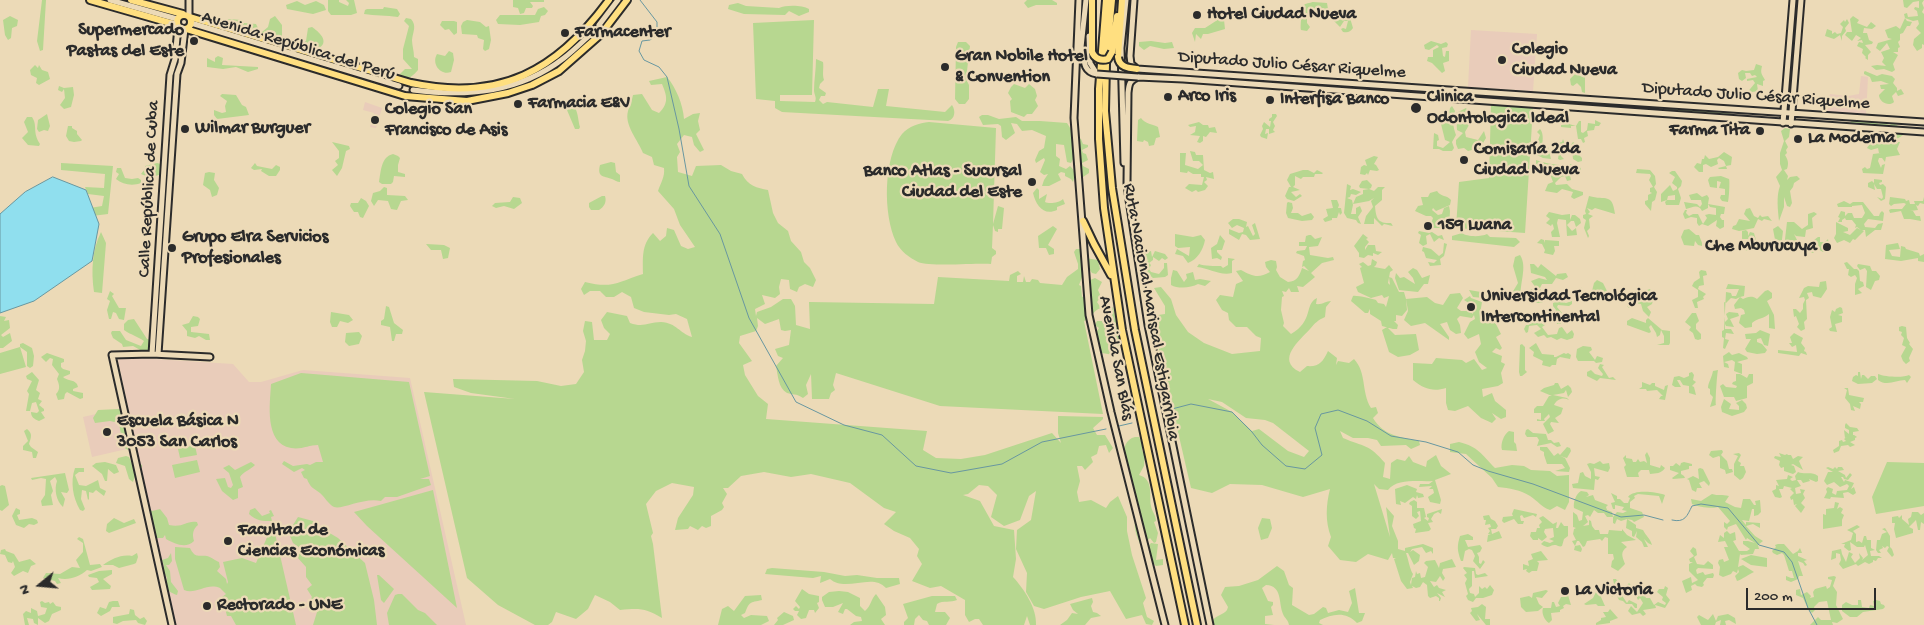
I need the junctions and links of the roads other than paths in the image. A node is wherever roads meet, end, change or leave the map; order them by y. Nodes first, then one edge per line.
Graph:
1 (90, 0) edge
2 (110, 0) edge
3 (132, 0) edge
4 (189, 0) edge
5 (609, 0) edge
6 (617, 0) edge
7 (1079, 0) edge
8 (1086, 0) edge
9 (1092, 0) edge
10 (1104, 0) edge
11 (1112, 0) edge
12 (1118, 0) edge
13 (1122, 0) edge
14 (1126, 0) edge
15 (1134, 0) edge
16 (1793, 0) edge
17 (1801, 0) edge
18 (625, 3) edge
19 (1090, 14) junction
20 (187, 17) junction
21 (181, 26) junction
22 (592, 28) junction
23 (600, 35) junction
24 (1082, 43) junction
25 (1115, 54) junction
26 (1076, 73) junction
27 (1137, 73) junction
28 (1097, 74) junction
29 (408, 82) junction
30 (399, 86) junction
31 (414, 90) junction
32 (404, 95) junction
33 (1784, 113) junction
34 (1792, 114) junction
35 (1924, 122) edge
36 (1784, 123) junction
37 (1791, 124) junction
38 (1924, 132) edge
39 (1127, 184) junction
40 (1083, 220) junction
41 (1114, 278) junction
42 (155, 354) junction
43 (210, 357) dead end
44 (172, 625) edge
45 (1165, 625) edge
46 (1186, 625) edge
47 (1197, 625) edge
48 (1210, 625) edge

1 - 21 highway, Avenida República del Perú
2 - 21 street
3 - 20 highway, Avenida República del Perú
4 - 20 street
5 - 22 highway, Avenida República del Perú
6 - 22 street
7 - 26 street, Avenida San Blás
8 - 24 street
9 - 19 highway
10 - 41 highway, Ruta Nacional Mariscal Estigarribia
11 - 47 highway, Ruta Nacional Mariscal Estigarribia
12 - 25 highway
13 - 25 highway
14 - 39 street
15 - 27 street
16 - 33 street
17 - 34 street
18 - 23 highway, Avenida República del Perú
19 - 25 highway, bridge
19 - 28 street
20 - 21 highway
20 - 21 highway
20 - 29 highway, Avenida República del Perú
20 - 30 street
21 - 32 highway, Avenida República del Perú
21 - 42 street, Calle República de Cuba
22 - 23 highway
22 - 23 highway
22 - 29 highway, Avenida República del Perú
22 - 31 street
23 - 32 highway, Avenida República del Perú
24 - 26 street
24 - 28 street
25 - 27 highway, bridge
26 - 40 street, Avenida San Blás
27 - 28 street, bridge
27 - 33 street, Diputado Julio César Riquelme
27 - 36 street, Diputado Julio César Riquelme
27 - 39 street
29 - 30 highway
29 - 31 highway
30 - 32 highway
31 - 32 highway
33 - 34 street, Diputado Julio César Riquelme
33 - 36 street
34 - 35 street, Diputado Julio César Riquelme
34 - 37 street
36 - 37 street, Diputado Julio César Riquelme
37 - 38 street, Diputado Julio César Riquelme
39 - 48 street
40 - 41 highway
40 - 45 street, Avenida San Blás
41 - 46 highway, Ruta Nacional Mariscal Estigarribia
42 - 43 street
42 - 44 street

